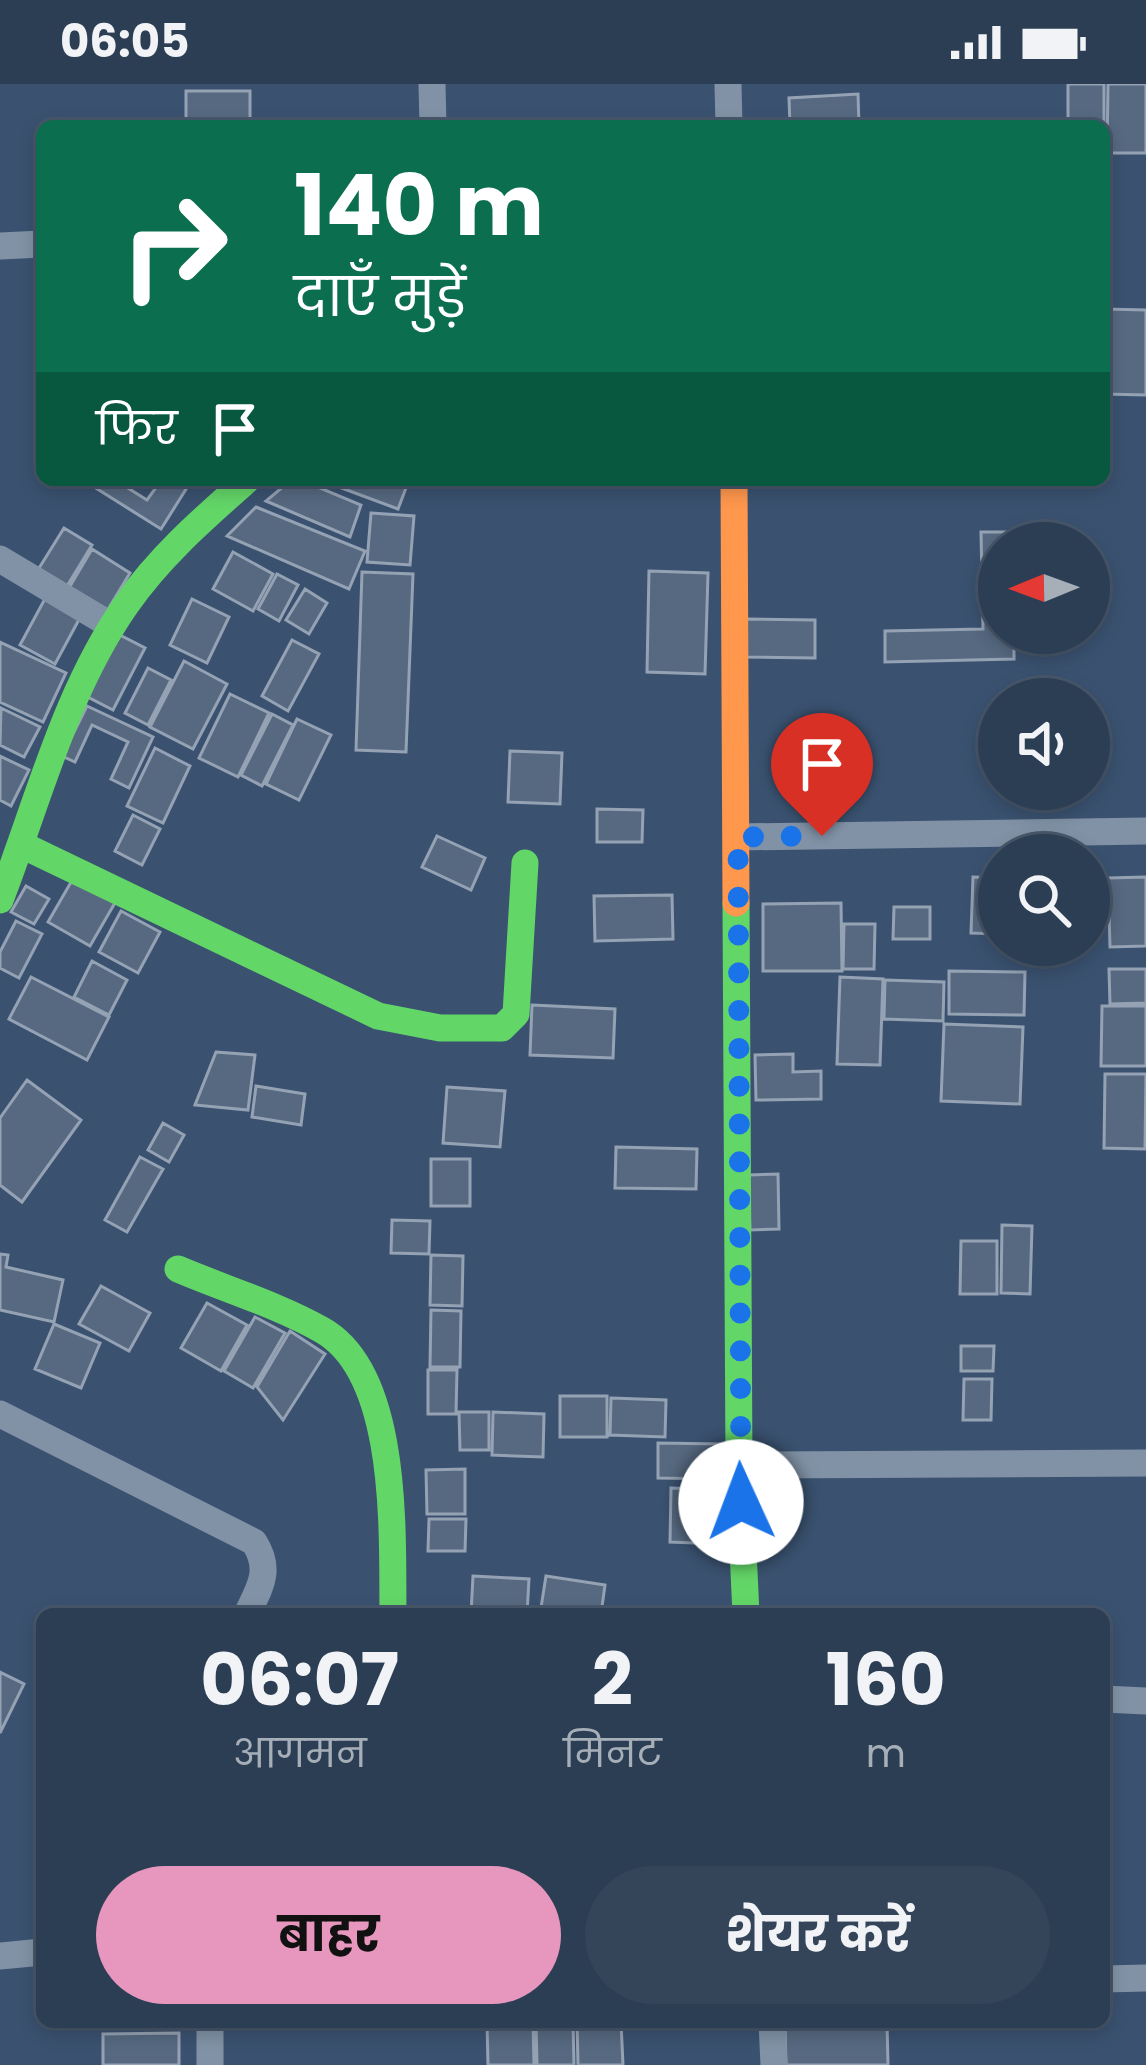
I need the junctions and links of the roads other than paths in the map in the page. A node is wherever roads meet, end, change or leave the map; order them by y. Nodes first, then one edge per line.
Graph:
1 (432, 84) edge
2 (728, 84) edge
3 (434, 120) edge
4 (729, 120) edge
5 (36, 244) edge
6 (0, 246) edge
7 (240, 486) edge
8 (734, 486) edge
9 (0, 559) edge
10 (112, 626) junction
11 (1146, 831) edge
12 (738, 837) junction
13 (22, 845) junction
14 (525, 863) dead end
15 (0, 900) edge
16 (178, 1269) dead end
17 (0, 1414) edge
18 (1146, 1462) edge
19 (740, 1465) junction
20 (250, 1608) edge
21 (393, 1608) edge
22 (746, 1608) edge
23 (1110, 1699) edge
24 (1146, 1701) edge
25 (36, 1953) edge
26 (0, 1956) edge
27 (1110, 1978) edge
28 (1146, 1978) edge
29 (209, 2028) edge
30 (772, 2028) edge
31 (210, 2065) edge
32 (774, 2065) edge

1 - 3 street
2 - 4 street
5 - 6 street
7 - 10 street
8 - 12 street
9 - 10 street
10 - 13 street
11 - 12 street
12 - 19 street
13 - 14 street
13 - 15 street
16 - 21 street
17 - 20 street
18 - 19 street
19 - 22 street
23 - 24 street
25 - 26 street
27 - 28 street
29 - 31 street
30 - 32 street

